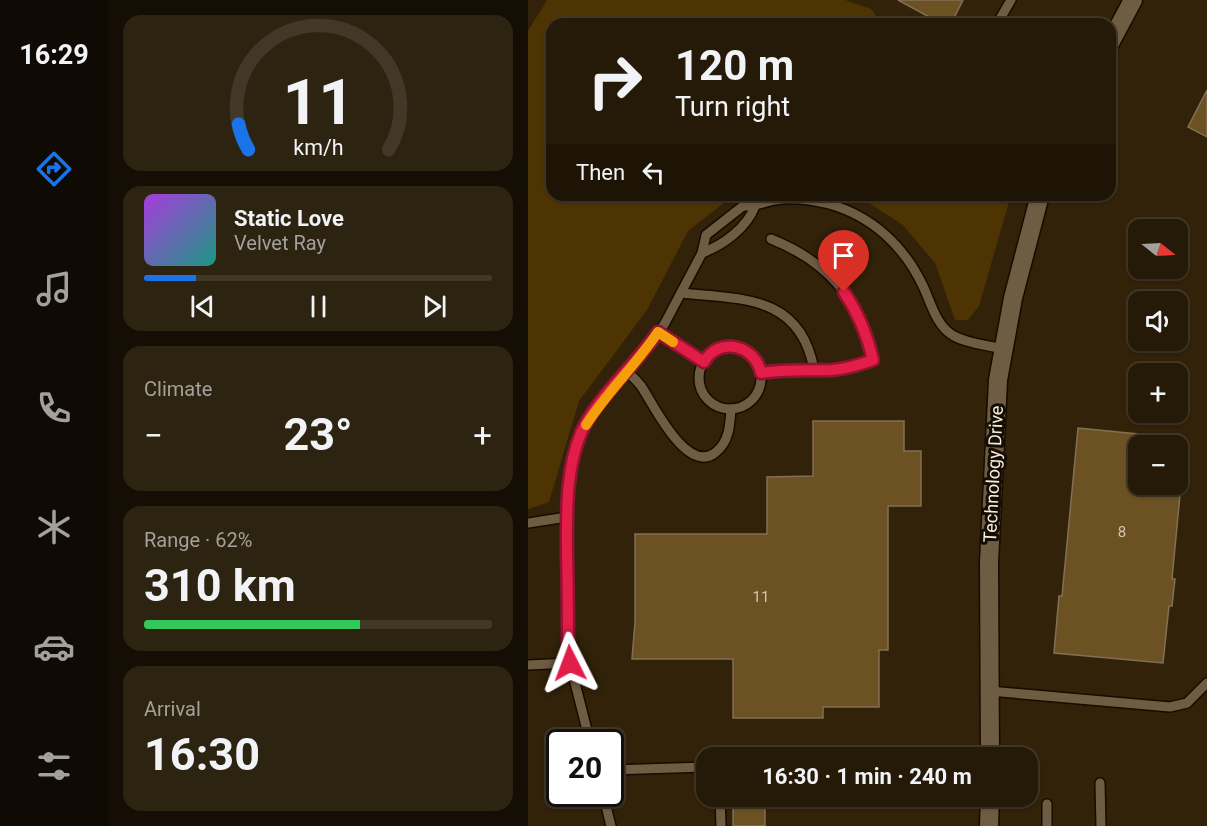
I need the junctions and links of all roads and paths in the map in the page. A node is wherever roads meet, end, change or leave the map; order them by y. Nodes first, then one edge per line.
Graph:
1 (1011, 0) edge
2 (1128, 2) edge
3 (1000, 18) edge
4 (1116, 29) edge
5 (773, 201) edge
6 (814, 201) edge
7 (1038, 201) edge
8 (755, 206) junction
9 (771, 239) dead end
10 (702, 253) junction
11 (681, 293) junction
12 (658, 332) junction
13 (1003, 349) junction
14 (704, 362) junction
15 (814, 370) junction
16 (627, 372) junction
17 (761, 373) junction
18 (731, 409) junction
19 (567, 517) junction
20 (528, 523) edge
21 (570, 663) junction
22 (528, 665) edge
23 (1207, 683) edge
24 (989, 691) junction
25 (587, 729) edge
26 (990, 747) edge
27 (696, 767) edge
28 (624, 770) edge
29 (1100, 783) dead end
30 (1047, 804) dead end
31 (606, 807) edge
32 (720, 807) edge
33 (990, 807) edge
34 (611, 826) edge
35 (721, 826) edge
36 (989, 826) edge
37 (1047, 826) edge
38 (1101, 826) edge

1 - 3 lane
2 - 4 street
5 - 8 lane
6 - 13 lane
7 - 13 street, Technology Drive
8 - 10 lane
8 - 10 lane
9 - 15 lane
10 - 11 lane
11 - 12 lane
11 - 15 lane
12 - 14 lane
12 - 16 lane
13 - 24 street, Technology Drive
14 - 17 lane
14 - 18 lane
15 - 17 lane
16 - 18 lane
16 - 19 lane
17 - 18 lane
19 - 20 lane
19 - 21 lane
21 - 22 lane
21 - 25 lane
23 - 24 lane
24 - 26 street, Technology Drive
27 - 28 lane
29 - 38 lane
30 - 37 lane
31 - 34 lane
32 - 35 lane
33 - 36 street

